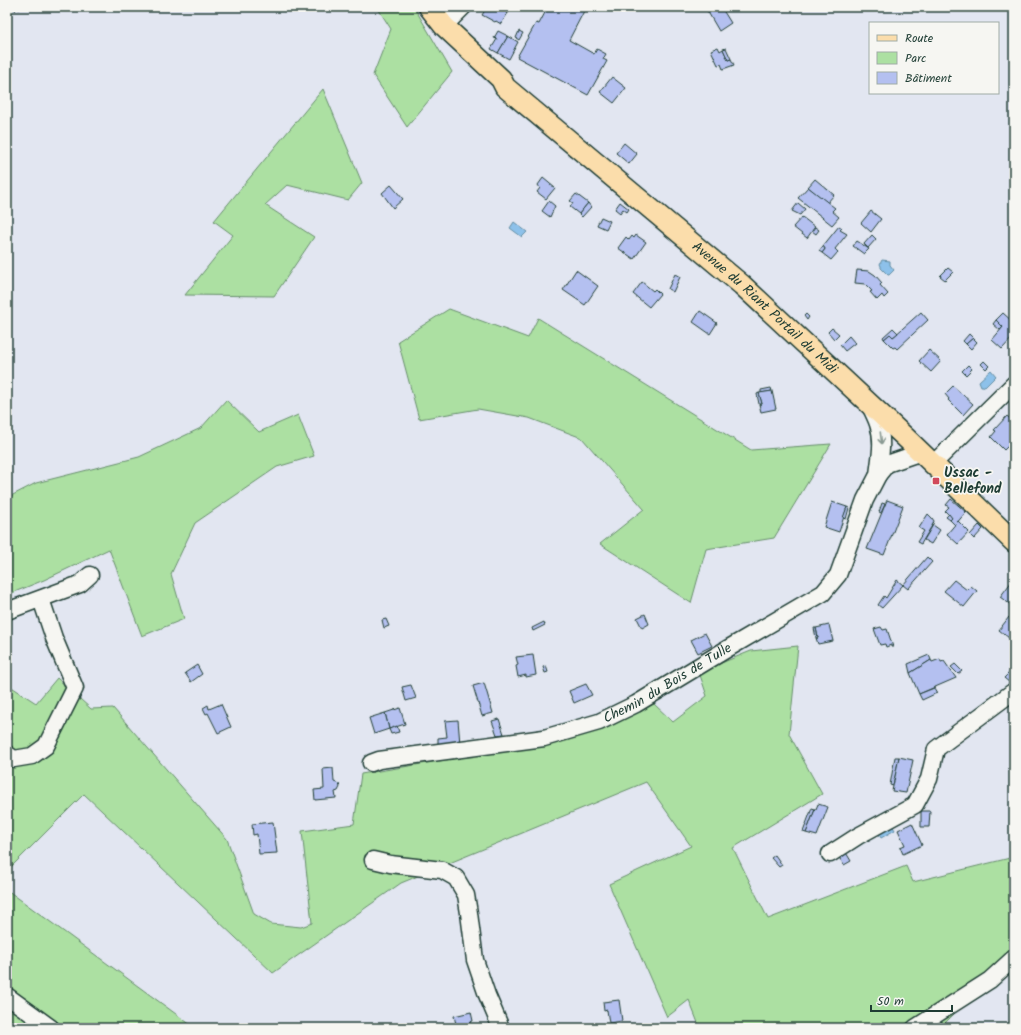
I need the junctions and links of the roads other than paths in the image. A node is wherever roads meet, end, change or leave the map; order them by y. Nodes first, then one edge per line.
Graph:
1 (429, 7) edge
2 (463, 7) edge
3 (444, 26) junction
4 (1014, 384) edge
5 (869, 403) junction
6 (926, 457) junction
7 (878, 475) junction
8 (1014, 542) edge
9 (90, 575) dead end
10 (41, 599) junction
11 (7, 611) edge
12 (1014, 690) edge
13 (7, 754) edge
14 (371, 763) dead end
15 (830, 854) dead end
16 (373, 860) dead end
17 (1014, 958) edge
18 (7, 996) edge
19 (51, 1028) edge
20 (501, 1028) edge
21 (915, 1028) edge

1 - 3 main road, Avenue du Riant Portail du Midi
2 - 3 street
3 - 5 main road, Avenue du Riant Portail du Midi
4 - 6 street
5 - 6 main road, Avenue du Riant Portail du Midi
5 -> 7 street, Chemin du Bois de Tulle
6 - 7 street, Chemin du Bois de Tulle
6 - 8 main road, Avenue du Riant Portail du Midi
7 - 14 street, Chemin du Bois de Tulle
9 - 10 street
10 - 11 street
10 - 13 street
12 - 15 street
16 - 20 street
17 - 21 street
18 - 19 street

